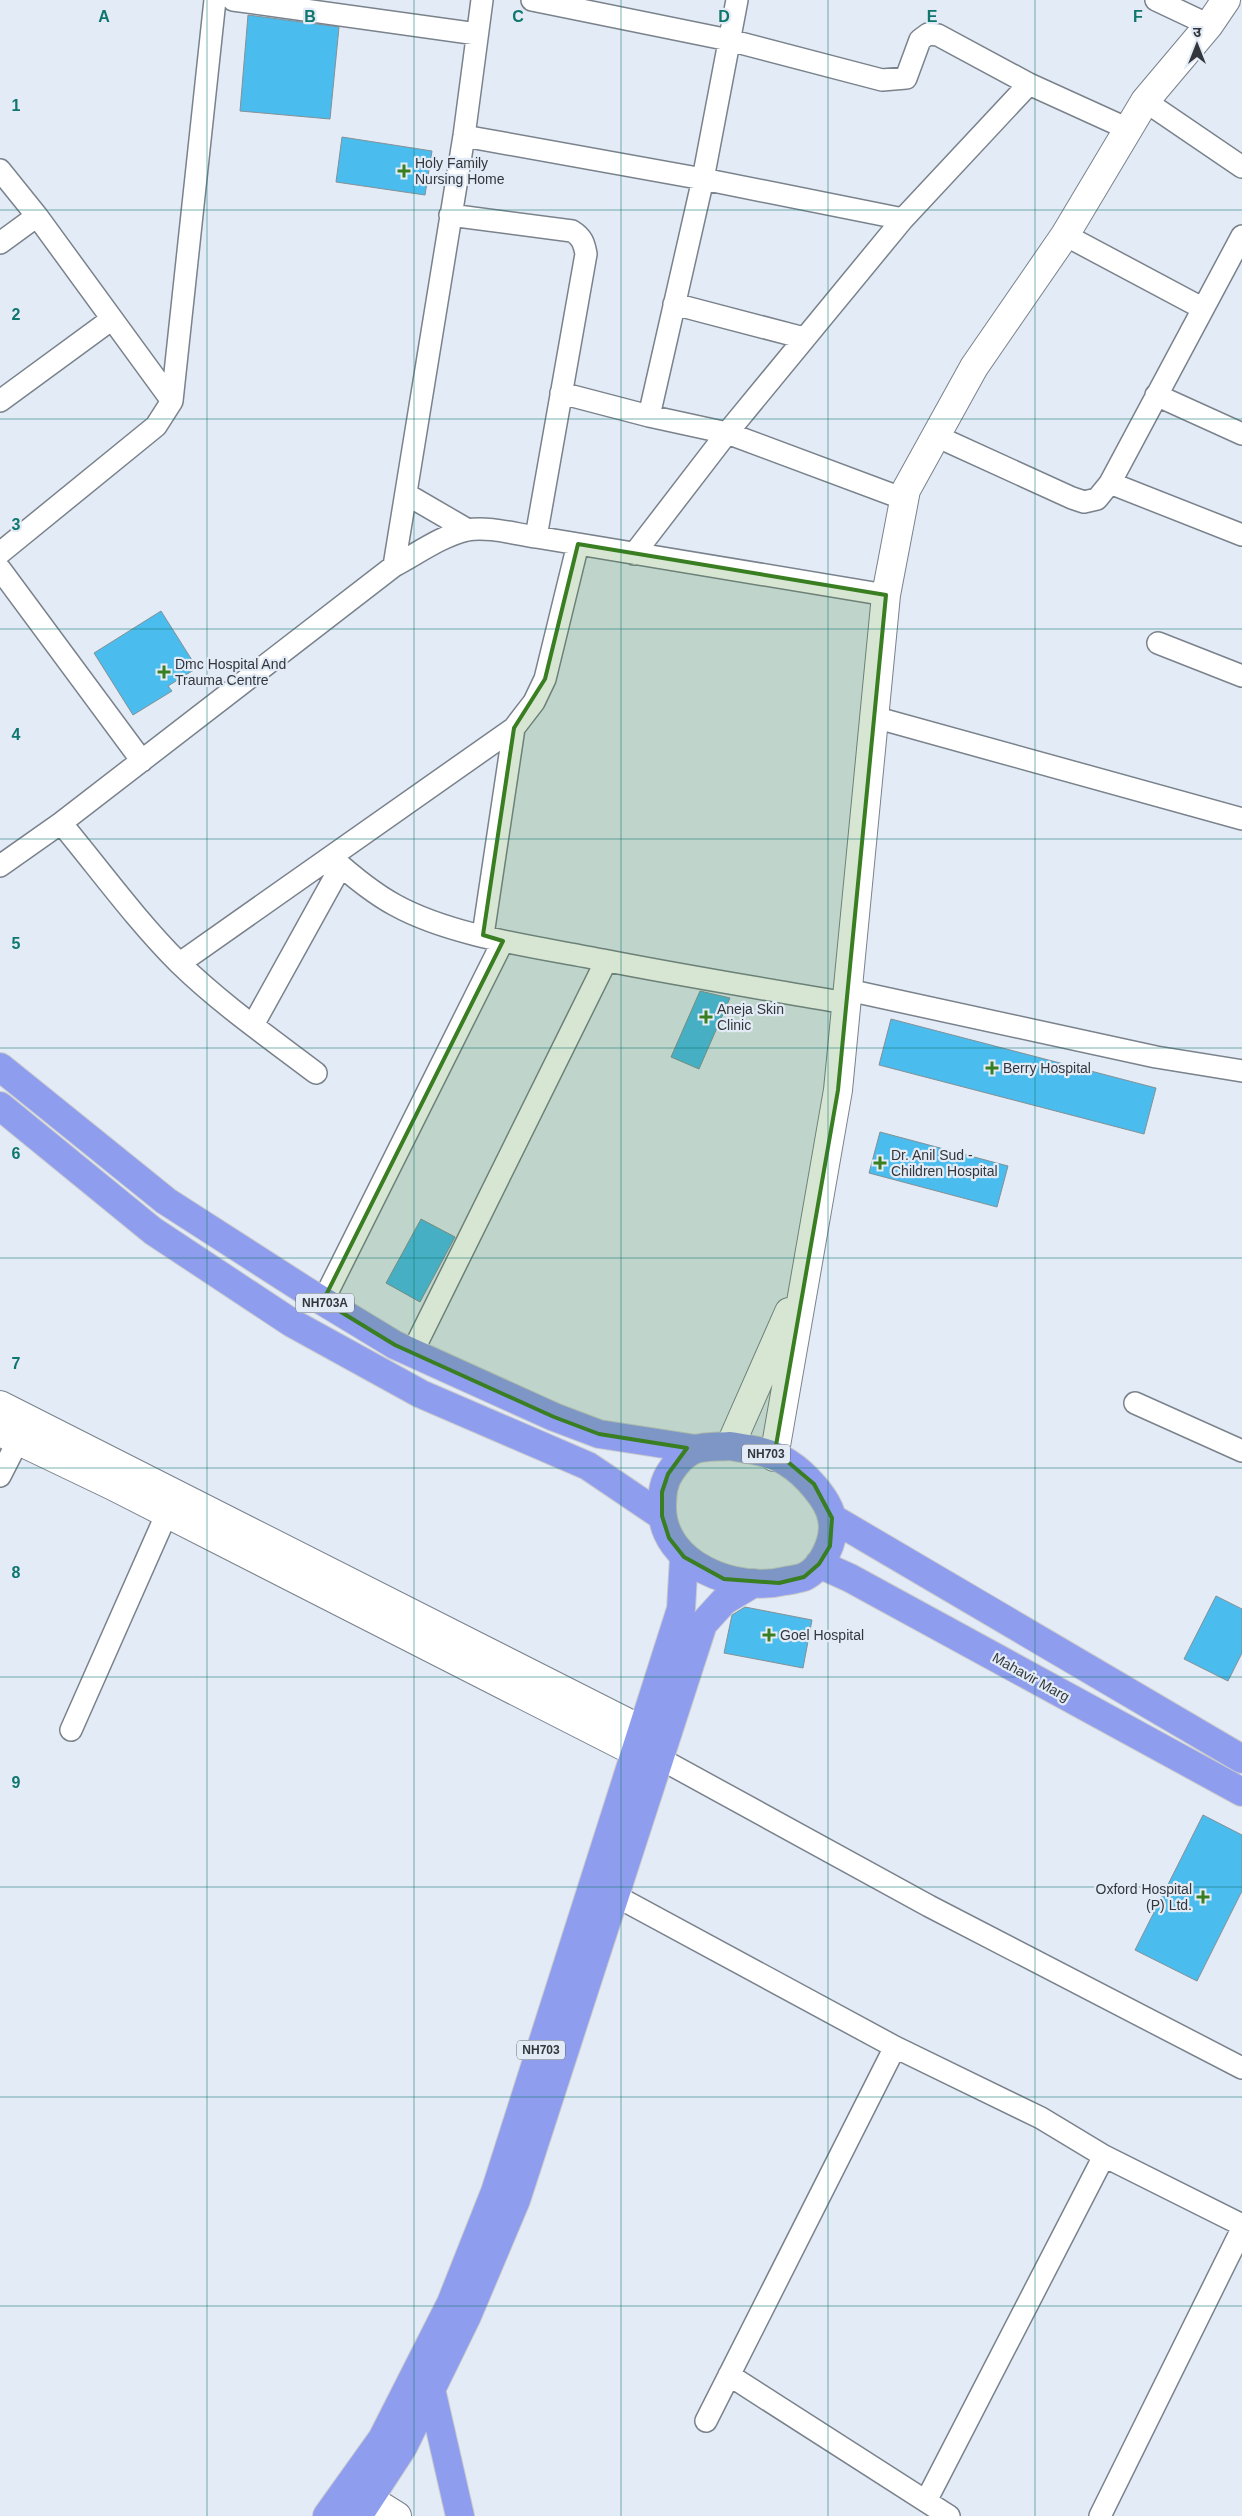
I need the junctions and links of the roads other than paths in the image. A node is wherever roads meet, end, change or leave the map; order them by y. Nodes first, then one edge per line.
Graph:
1 (215, 0) edge
2 (233, 0) edge
3 (482, 0) edge
4 (532, 0) edge
5 (737, 0) edge
6 (1156, 0) edge
7 (1226, 0) edge
8 (1209, 25) junction
9 (477, 34) junction
10 (728, 40) junction
11 (1029, 84) junction
12 (1145, 101) junction
13 (1128, 129) junction
14 (464, 136) junction
15 (1242, 167) edge
16 (0, 170) edge
17 (703, 179) junction
18 (450, 214) junction
19 (38, 216) junction
20 (903, 219) junction
21 (1065, 235) junction
22 (1242, 236) edge
23 (0, 243) edge
24 (674, 304) junction
25 (1202, 308) junction
26 (112, 319) junction
27 (804, 338) junction
28 (561, 393) junction
29 (1156, 395) junction
30 (0, 401) edge
31 (172, 402) junction
32 (649, 416) junction
33 (727, 433) junction
34 (1242, 434) edge
35 (936, 436) junction
36 (1110, 482) junction
37 (406, 494) junction
38 (904, 499) junction
39 (468, 530) junction
40 (1242, 535) edge
41 (536, 538) junction
42 (578, 544) junction
43 (0, 553) edge
44 (634, 554) junction
45 (394, 566) junction
46 (0, 569) edge
47 (886, 595) junction
48 (1158, 643) dead end
49 (1242, 676) edge
50 (874, 717) junction
51 (514, 728) junction
52 (142, 761) junction
53 (1242, 819) edge
54 (61, 823) junction
55 (336, 861) junction
56 (0, 866) edge
57 (493, 938) junction
58 (606, 960) junction
59 (180, 963) junction
60 (847, 996) junction
61 (253, 1025) junction
62 (0, 1067) edge
63 (1242, 1071) edge
64 (316, 1073) dead end
65 (0, 1106) edge
66 (807, 1272) junction
67 (323, 1301) junction
68 (412, 1353) junction
69 (1136, 1403) dead end
70 (0, 1405) edge
71 (15, 1431) edge
72 (730, 1446) junction
73 (696, 1449) junction
74 (1242, 1451) edge
75 (774, 1457) junction
76 (0, 1476) edge
77 (166, 1513) junction
78 (662, 1516) junction
79 (832, 1518) junction
80 (684, 1557) junction
81 (819, 1564) junction
82 (754, 1583) junction
83 (72, 1730) dead end
84 (645, 1747) junction
85 (1242, 1759) edge
86 (1242, 1792) edge
87 (614, 1895) junction
88 (895, 2047) junction
89 (1242, 2068) edge
90 (1104, 2156) junction
91 (1242, 2227) edge
92 (492, 2229) junction
93 (729, 2375) junction
94 (432, 2389) junction
95 (706, 2421) dead end
96 (358, 2500) edge
97 (926, 2501) junction
98 (331, 2515) edge
99 (397, 2516) edge
100 (460, 2516) edge
101 (949, 2516) edge
102 (1100, 2516) edge

1 - 31 street
2 - 9 street
3 - 9 street
4 - 10 street
5 - 10 street
6 - 8 street
7 - 8 main road
8 - 12 main road
9 - 14 street
10 - 11 street
10 - 17 street
11 - 13 street
11 - 20 street
12 - 13 main road
12 - 15 street
13 - 21 main road
14 - 17 street
14 - 18 street
16 - 19 street
17 - 20 street
17 - 24 street
18 - 28 street
18 - 37 street
19 - 23 street
19 - 26 street
20 - 27 street
21 - 25 street
21 - 35 main road
22 - 25 street
24 - 27 street
24 - 32 street
25 - 29 street
26 - 30 street
26 - 31 street
27 - 33 street
28 - 32 street
28 - 41 street
29 - 34 street
29 - 36 street
31 - 43 street
32 - 33 street
33 - 38 street
33 - 44 street
35 - 36 street
35 - 38 main road
36 - 40 street
37 - 39 street
37 - 45 street
38 - 47 main road
39 - 41 street
39 - 45 street
41 - 42 street
42 - 44 street
42 - 51 street
44 - 47 street
45 - 52 street
46 - 52 street
47 - 50 main road
48 - 49 street
50 - 53 street
50 - 60 main road
51 - 55 street
51 - 57 street
52 - 54 street
54 - 56 street
54 - 59 street
55 - 57 street
55 - 59 street
55 - 61 street
57 - 58 street
57 - 67 street
58 - 60 street
58 - 68 street
59 - 61 street
60 - 63 street
60 - 66 main road
61 - 64 street
62 - 67 highway, NH703A
65 - 78 highway, NH703A
66 - 72 main road
66 - 75 main road
67 - 68 highway, NH703A
68 - 73 highway, NH703A
69 - 74 street
70 - 71 main road
71 - 76 street
71 - 77 main road
71 - 84 main road
72 - 73 highway, NH703
72 - 75 highway, NH703
73 - 78 highway, NH703
75 - 79 highway, NH703
77 - 83 street
77 - 84 main road
78 - 80 highway, NH703
79 - 81 highway, NH703
79 - 85 highway
80 - 82 highway, NH703
80 - 84 highway, NH703
81 - 82 highway, NH703
81 - 86 highway, Mahavir Marg
82 - 84 highway, NH703
84 - 87 highway, NH703
84 - 89 street
84 - 92 highway, NH703
87 - 88 street
87 - 92 highway, NH703
88 - 90 street
88 - 93 street
90 - 91 street
90 - 97 street
91 - 102 street
92 - 94 highway, NH703
92 - 96 highway, NH703
93 - 95 street
93 - 97 street
94 - 96 highway, NH703
94 - 100 highway
96 - 98 highway, NH703
96 - 99 main road
97 - 101 street

